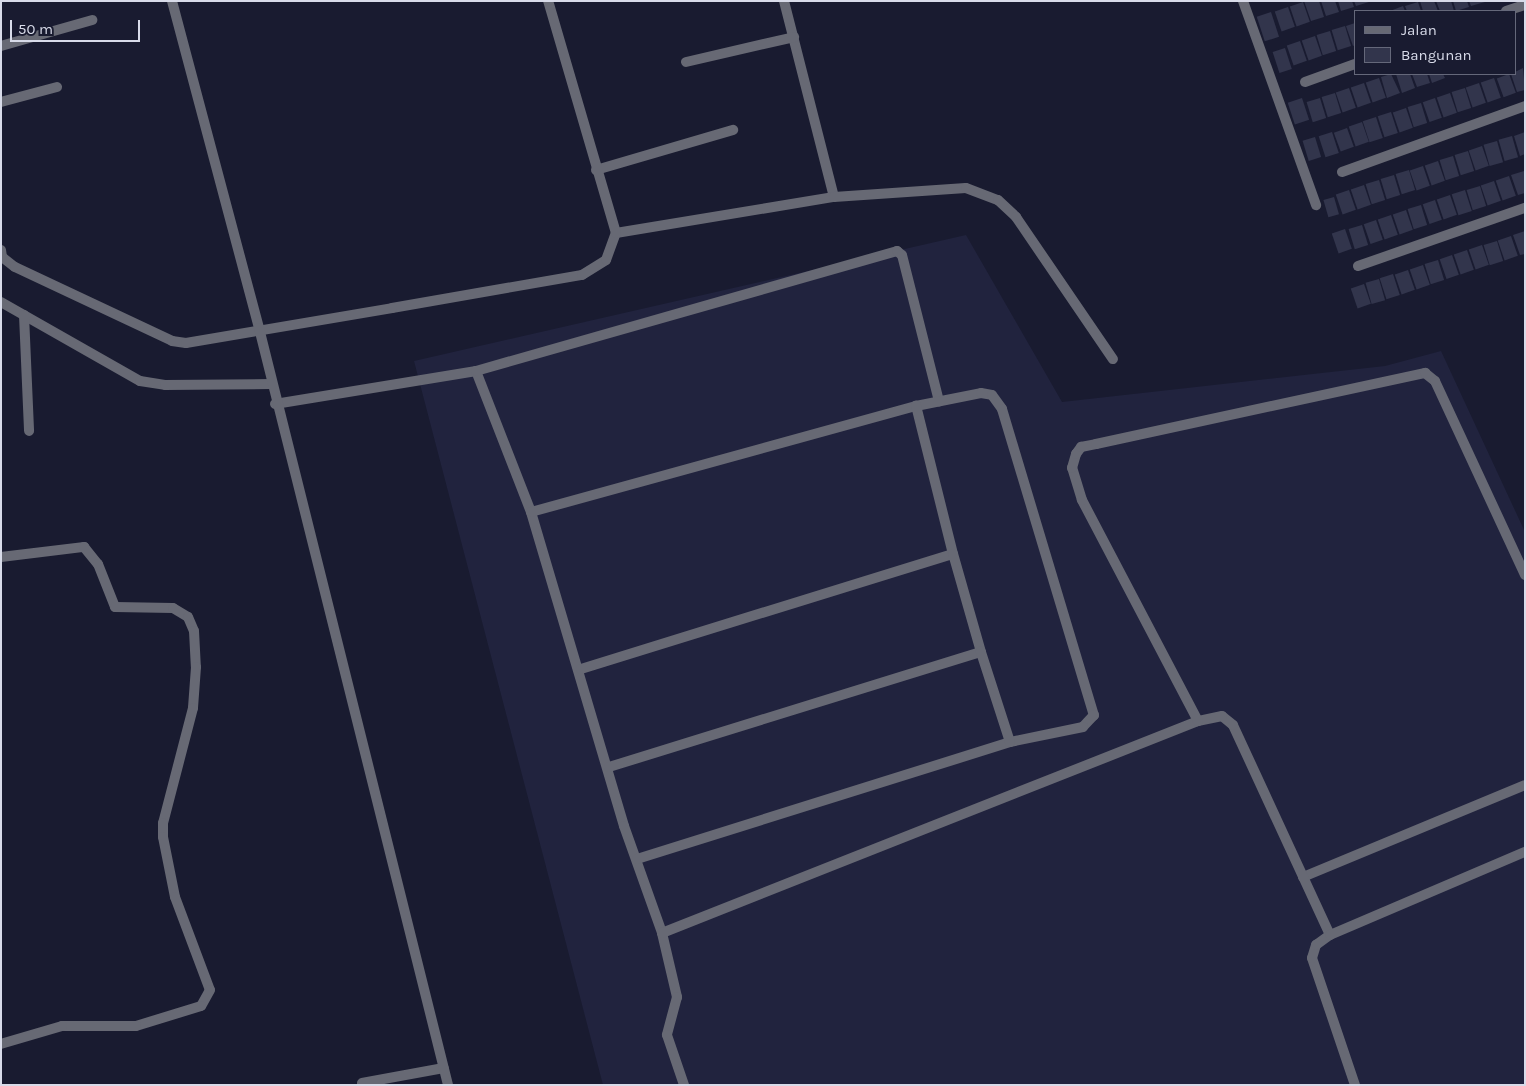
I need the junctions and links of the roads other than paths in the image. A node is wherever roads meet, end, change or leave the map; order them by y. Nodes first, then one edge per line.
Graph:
1 (172, 1) edge
2 (548, 1) edge
3 (784, 1) edge
4 (1243, 1) edge
5 (1524, 5) edge
6 (1509, 10) edge
7 (92, 20) dead end
8 (794, 37) junction
9 (1, 46) edge
10 (686, 62) dead end
11 (1354, 64) edge
12 (1305, 82) dead end
13 (57, 87) dead end
14 (1, 102) edge
15 (1525, 106) edge
16 (733, 130) dead end
17 (596, 170) junction
18 (1342, 172) dead end
19 (834, 197) junction
20 (1316, 205) dead end
21 (1525, 208) edge
22 (616, 233) junction
23 (1, 250) edge
24 (1358, 266) dead end
25 (1, 302) edge
26 (24, 315) junction
27 (259, 328) junction
28 (1114, 359) dead end
29 (476, 371) junction
30 (271, 384) junction
31 (939, 401) junction
32 (275, 404) junction
33 (916, 406) junction
34 (29, 431) dead end
35 (532, 512) junction
36 (953, 554) junction
37 (1, 557) edge
38 (1525, 575) edge
39 (980, 652) junction
40 (581, 670) junction
41 (1198, 721) junction
42 (1010, 742) junction
43 (609, 767) junction
44 (1525, 785) edge
45 (1525, 852) edge
46 (637, 858) junction
47 (1303, 876) junction
48 (662, 933) junction
49 (1330, 935) junction
50 (1, 1044) edge
51 (444, 1068) junction
52 (362, 1083) dead end
53 (448, 1085) edge
54 (684, 1085) edge
55 (1355, 1085) edge

1 - 27 street
2 - 17 street
3 - 8 street
4 - 20 street
5 - 6 street
7 - 9 street
8 - 10 street
8 - 19 street
11 - 12 street
13 - 14 street
15 - 18 street
16 - 17 street
17 - 22 street
19 - 22 street
19 - 28 street
21 - 24 street
22 - 27 street
23 - 27 street
25 - 26 street
26 - 30 street
26 - 34 street
27 - 30 street
29 - 31 street
29 - 32 street
29 - 35 street
30 - 32 street
31 - 33 street
31 - 42 street
32 - 51 street
33 - 35 street
33 - 36 street
35 - 40 street
36 - 39 street
36 - 40 street
37 - 50 street
38 - 41 street
39 - 42 street
39 - 43 street
40 - 43 street
41 - 47 street
41 - 48 street
42 - 46 street
43 - 46 street
44 - 47 street
45 - 49 street
46 - 48 street
47 - 49 street
48 - 54 street
49 - 55 street
51 - 52 street
51 - 53 street

